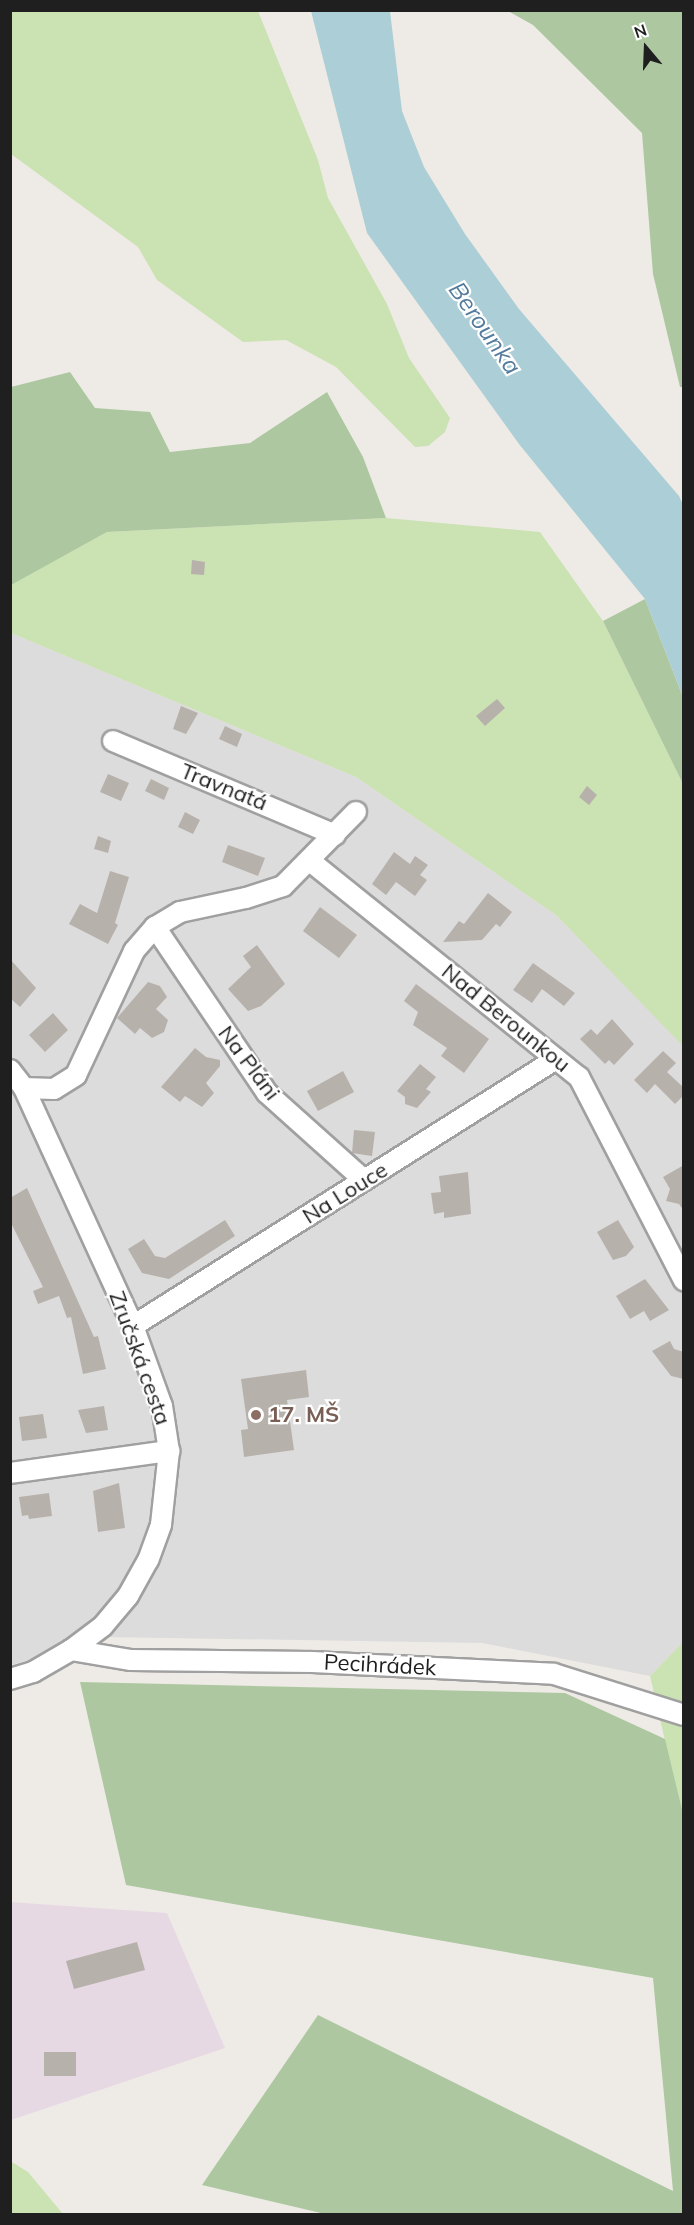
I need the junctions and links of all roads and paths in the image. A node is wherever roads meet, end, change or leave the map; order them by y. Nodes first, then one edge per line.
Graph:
1 (113, 741) dead end
2 (356, 812) dead end
3 (335, 834) junction
4 (310, 861) junction
5 (154, 927) junction
6 (556, 1059) junction
7 (10, 1070) edge
8 (24, 1088) junction
9 (364, 1180) junction
10 (684, 1280) edge
11 (133, 1326) junction
12 (169, 1451) junction
13 (10, 1473) edge
14 (71, 1650) junction
15 (10, 1679) edge
16 (684, 1715) edge

1 - 3 street, Travnatá
2 - 3 street
3 - 4 street
4 - 5 street
4 - 6 street, Nad Berounkou
5 - 8 street
5 - 9 street, Na Pláni
6 - 9 street, Na Louce
6 - 10 street, Nad Berounkou
7 - 8 street, Zručská cesta
8 - 11 street, Zručská cesta
9 - 11 street, Na Louce
11 - 12 street, Zručská cesta
12 - 13 street
12 - 14 street, Zručská cesta
14 - 15 street, Zručská cesta
14 - 16 street, Pecihrádek

